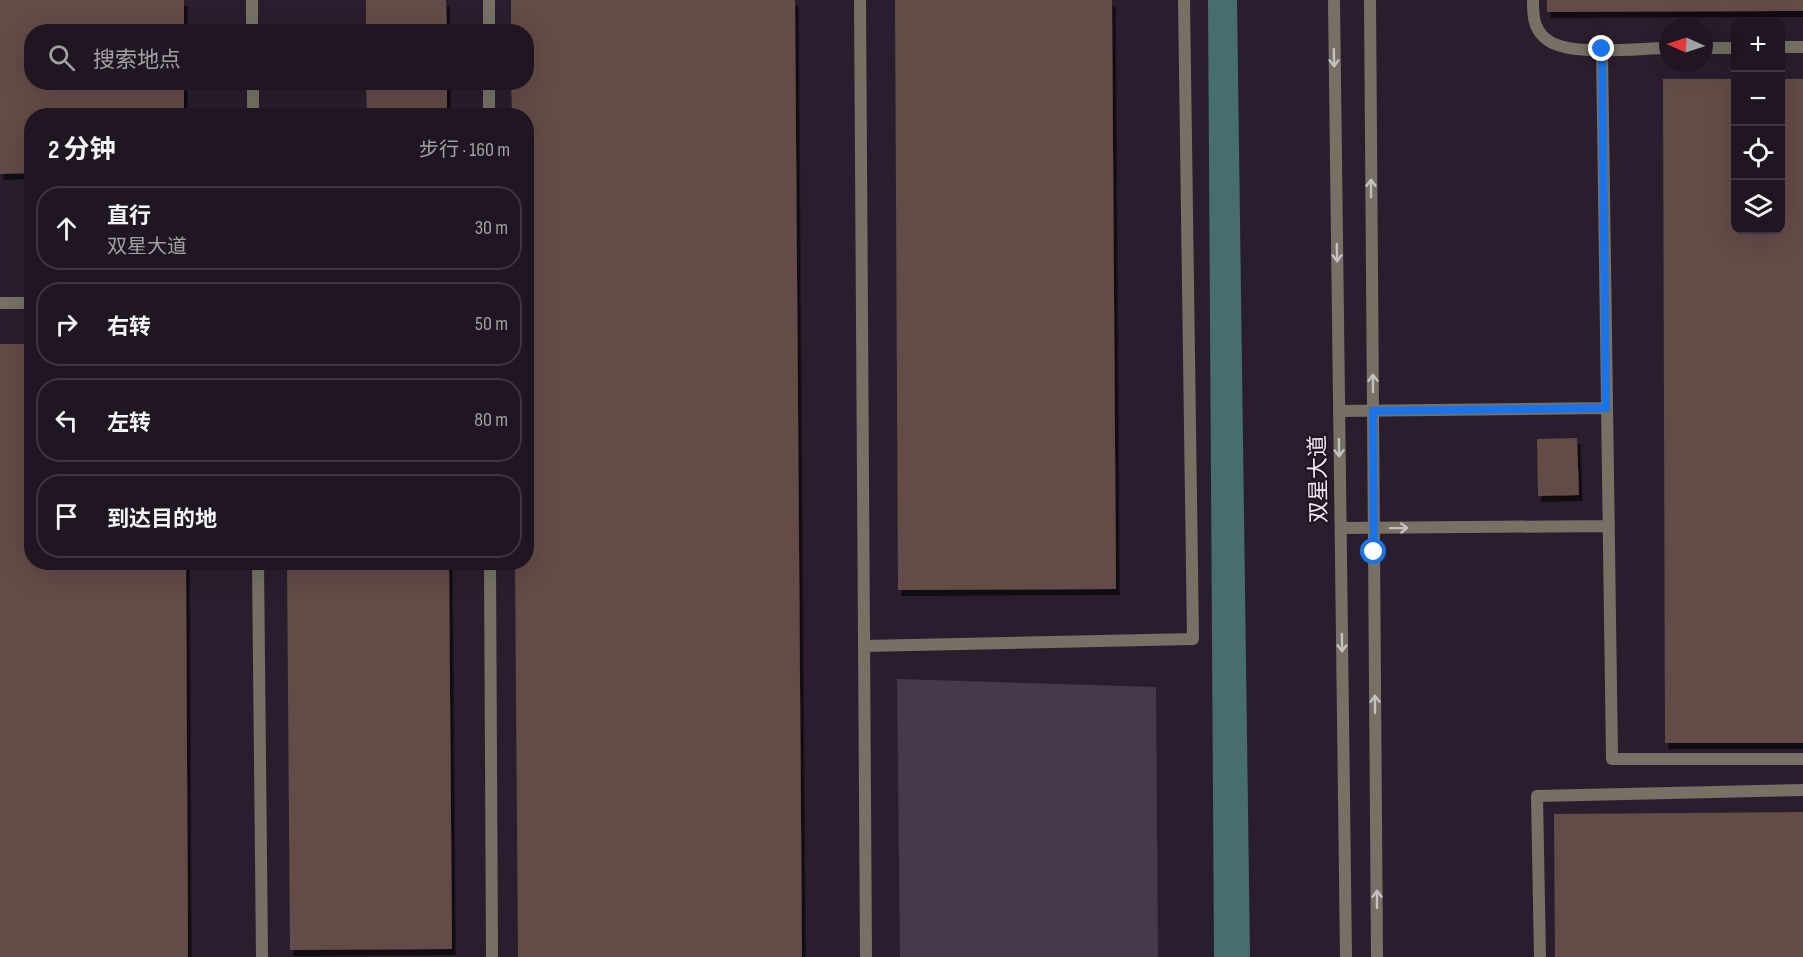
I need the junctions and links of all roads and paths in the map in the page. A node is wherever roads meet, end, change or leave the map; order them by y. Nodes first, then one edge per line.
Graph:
1 (252, 0) edge
2 (489, 0) edge
3 (860, 0) edge
4 (1184, 0) edge
5 (1334, 0) edge
6 (1370, 0) edge
7 (1533, 0) edge
8 (252, 24) edge
9 (489, 24) edge
10 (1785, 47) edge
11 (1803, 47) edge
12 (1659, 48) edge
13 (1713, 48) edge
14 (1731, 48) edge
15 (1602, 49) junction
16 (252, 90) edge
17 (489, 90) edge
18 (253, 108) edge
19 (489, 108) edge
20 (0, 303) edge
21 (24, 303) edge
22 (1606, 408) junction
23 (1339, 411) junction
24 (1373, 411) junction
25 (1608, 526) junction
26 (1341, 528) junction
27 (1374, 528) junction
28 (258, 570) edge
29 (490, 570) edge
30 (864, 646) junction
31 (1803, 759) edge
32 (1803, 790) edge
33 (262, 957) edge
34 (492, 957) edge
35 (866, 957) edge
36 (1346, 957) edge
37 (1377, 957) edge
38 (1540, 957) edge

1 - 8 street
2 - 9 street
3 - 30 street
4 - 30 street
5 -> 23 street, 双星大道
24 -> 6 street
7 - 15 street
10 - 11 street
12 - 15 street
13 - 14 street
15 - 22 street
16 - 18 street
17 - 19 street
20 - 21 street
22 - 24 street
22 - 25 street
23 - 24 street
23 -> 26 street, 双星大道
24 - 27 street
27 -> 25 street
25 - 31 street
26 - 27 street
26 -> 36 street, 双星大道
37 -> 27 street
28 - 33 street
29 - 34 street
30 - 35 street
32 - 38 street

